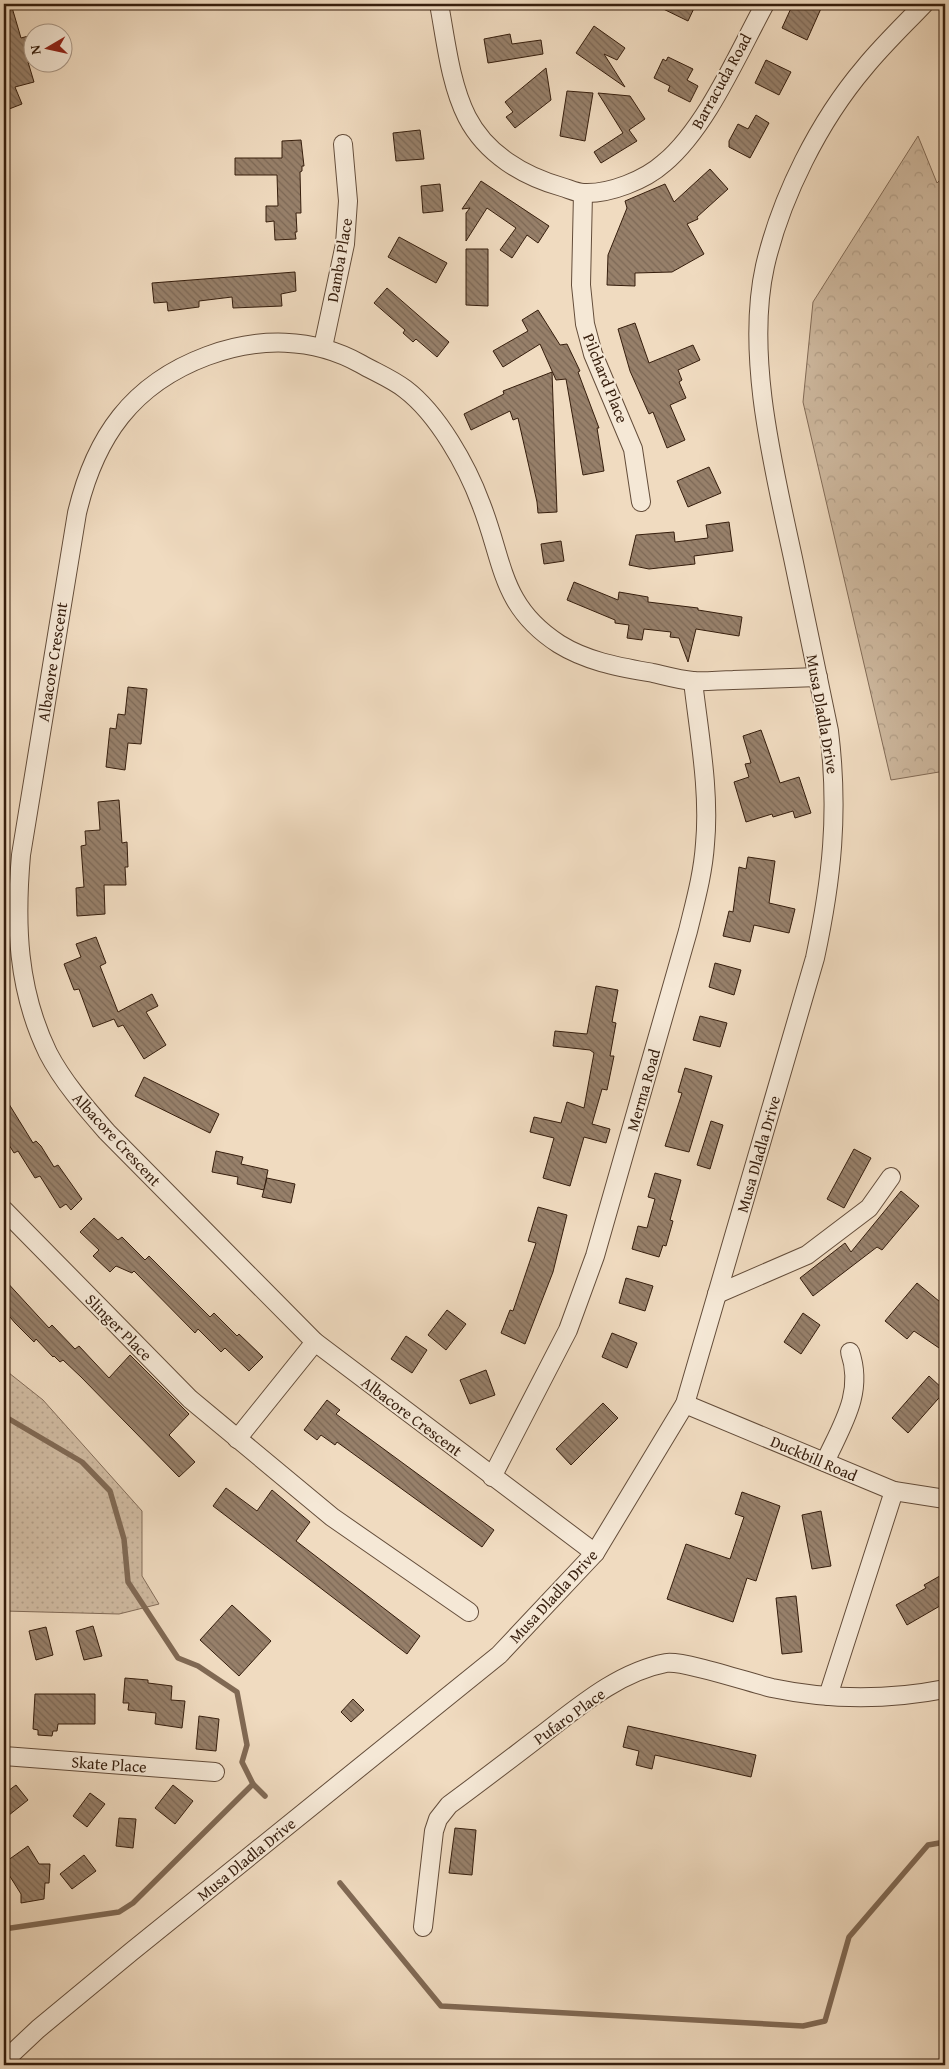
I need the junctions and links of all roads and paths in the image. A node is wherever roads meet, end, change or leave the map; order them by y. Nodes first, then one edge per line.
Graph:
1 (439, 4) edge
2 (765, 4) edge
3 (924, 4) edge
4 (343, 144) dead end
5 (584, 193) junction
6 (323, 347) junction
7 (641, 502) dead end
8 (818, 677) junction
9 (693, 681) junction
10 (891, 1178) dead end
11 (4, 1210) edge
12 (717, 1294) junction
13 (315, 1342) junction
14 (850, 1352) dead end
15 (685, 1404) junction
16 (238, 1439) junction
17 (825, 1462) junction
18 (492, 1477) junction
19 (894, 1491) junction
20 (945, 1500) edge
21 (595, 1553) junction
22 (469, 1612) dead end
23 (945, 1689) edge
24 (828, 1696) junction
25 (4, 1756) edge
26 (215, 1772) dead end
27 (423, 1927) dead end
28 (4, 2061) edge

1 - 5 street, Barracuda Road
2 - 5 street, Barracuda Road
3 - 8 street, Musa Dladla Drive
4 - 6 street, Damba Place
5 - 7 street, Pilchard Place
6 - 9 street, Albacore Crescent
6 - 13 street, Albacore Crescent
8 - 9 street, Albacore Crescent
8 - 12 street, Musa Dladla Drive
9 - 18 street, Merma Road
10 - 12 street
11 - 16 street, Slinger Place
12 - 15 street, Musa Dladla Drive
13 - 16 street
13 - 18 street, Albacore Crescent
14 - 17 street
15 - 17 street, Duckbill Road
15 - 21 street, Musa Dladla Drive
16 - 22 street, Slinger Place
17 - 19 street, Duckbill Road
18 - 21 street, Albacore Crescent
19 - 20 street, Duckbill Road
19 - 24 street
21 - 28 street, Musa Dladla Drive
23 - 24 street, Pufaro Place
24 - 27 street, Pufaro Place
25 - 26 street, Skate Place

